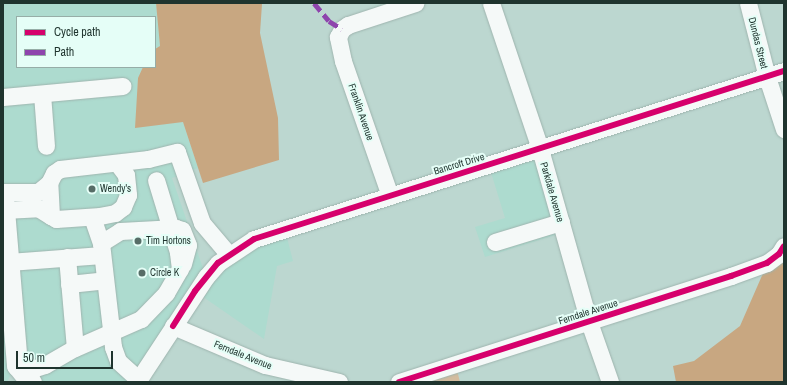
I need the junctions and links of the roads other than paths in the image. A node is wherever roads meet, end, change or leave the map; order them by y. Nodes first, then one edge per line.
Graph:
1 (415, 3) edge
2 (491, 3) edge
3 (748, 3) edge
4 (784, 71) edge
5 (767, 77) junction
6 (122, 86) dead end
7 (42, 94) junction
8 (3, 97) edge
9 (784, 129) edge
10 (46, 146) dead end
11 (540, 149) junction
12 (117, 163) junction
13 (156, 180) dead end
14 (50, 183) junction
15 (390, 196) junction
16 (3, 200) edge
17 (51, 216) junction
18 (92, 217) junction
19 (561, 222) junction
20 (169, 227) junction
21 (495, 242) dead end
22 (102, 249) junction
23 (782, 250) edge
24 (229, 255) junction
25 (67, 257) junction
26 (9, 262) junction
27 (105, 280) junction
28 (69, 284) junction
29 (7, 298) edge
30 (589, 322) junction
31 (173, 326) junction
32 (111, 332) junction
33 (75, 348) junction
34 (20, 375) edge
35 (137, 381) edge
36 (339, 382) edge
37 (399, 382) edge
38 (610, 382) edge

1 - 15 street, Franklin Avenue
2 - 11 street, Parkdale Avenue
3 - 5 street, Dundas Street
4 - 5 street, Bancroft Drive
5 - 9 street, Dundas Street
5 - 11 street, Bancroft Drive
6 - 7 street
7 - 8 street
7 - 10 street
11 - 15 street, Bancroft Drive
11 - 19 street, Parkdale Avenue
12 - 14 street
12 - 18 street
12 - 24 street
13 - 20 street
14 - 16 street
14 - 17 street
15 - 24 street, Bancroft Drive
16 - 17 street
16 - 26 main road
17 - 18 street
18 - 22 street
19 - 21 street
19 - 30 street, Parkdale Avenue
20 - 22 street
20 - 32 street
22 - 25 street
22 - 27 street
23 - 30 street, Ferndale Avenue
24 - 31 street, Bancroft Drive
25 - 26 street
25 - 28 street
26 - 29 main road
27 - 28 street
27 - 32 street
28 - 33 street
29 - 34 main road
30 - 37 street, Ferndale Avenue
30 - 38 street, Parkdale Avenue
31 - 35 street, Bancroft Drive
31 - 36 street, Ferndale Avenue
32 - 33 street
32 - 35 street
33 - 34 street

